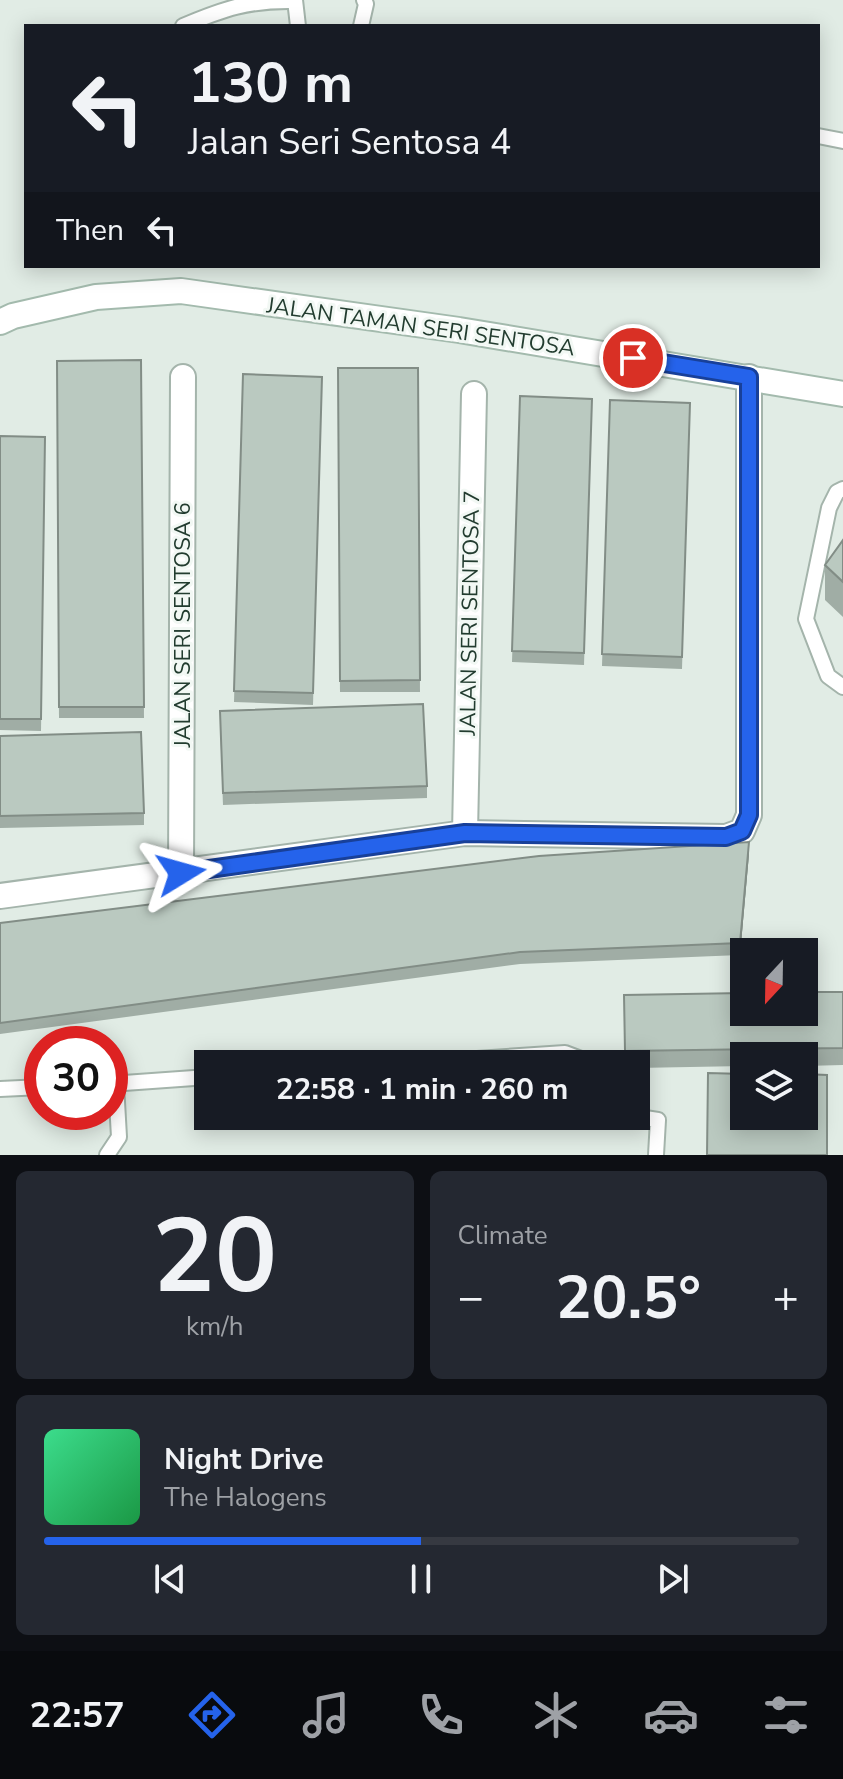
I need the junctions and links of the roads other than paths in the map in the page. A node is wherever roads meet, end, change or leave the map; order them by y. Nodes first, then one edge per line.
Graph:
1 (364, 0) edge
2 (294, 1) edge
3 (188, 24) edge
4 (298, 24) edge
5 (361, 24) edge
6 (820, 136) edge
7 (843, 141) edge
8 (0, 322) edge
9 (183, 377) dead end
10 (749, 377) junction
11 (474, 394) dead end
12 (843, 394) edge
13 (843, 489) edge
14 (843, 687) edge
15 (465, 833) junction
16 (181, 873) junction
17 (0, 896) edge
18 (194, 1078) edge
19 (128, 1083) edge
20 (24, 1088) edge
21 (0, 1089) edge
22 (650, 1119) edge
23 (118, 1130) edge
24 (107, 1155) edge
25 (656, 1155) edge

1 - 5 lane
2 - 3 lane
2 - 4 lane
6 - 7 lane
8 - 10 street, JALAN TAMAN SERI SENTOSA
9 - 16 street, JALAN SERI SENTOSA 6
10 - 12 street, JALAN TAMAN SERI SENTOSA
10 - 15 street
11 - 15 street, JALAN SERI SENTOSA 7
13 - 14 lane
15 - 16 street
16 - 17 street
18 - 19 lane
20 - 21 lane
22 - 25 lane
23 - 24 lane

